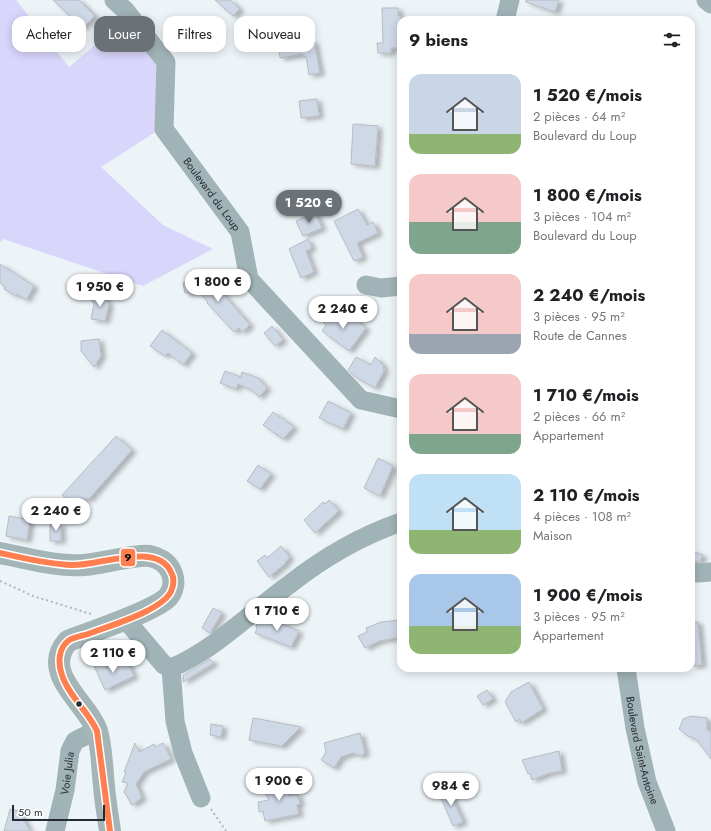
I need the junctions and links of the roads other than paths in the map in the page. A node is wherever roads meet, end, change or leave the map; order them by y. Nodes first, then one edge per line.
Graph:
1 (114, 0) edge
2 (510, 0) edge
3 (706, 0) edge
4 (711, 4) edge
5 (506, 16) edge
6 (366, 285) dead end
7 (397, 286) edge
8 (397, 408) edge
9 (397, 523) edge
10 (0, 553) edge
11 (695, 572) edge
12 (711, 572) edge
13 (125, 619) junction
14 (171, 668) junction
15 (627, 672) edge
16 (92, 722) junction
17 (201, 798) road end
18 (55, 831) edge
19 (110, 831) edge
20 (666, 831) edge

1 - 8 street, Boulevard du Loup
2 - 5 street
3 - 4 street
6 - 7 street
9 - 14 street
10 - 13 main road
11 - 12 street
13 - 14 street
13 - 16 main road
14 - 17 street
15 - 20 street, Boulevard Saint-Antoine
16 - 18 street, Voie Julia
16 - 19 main road

